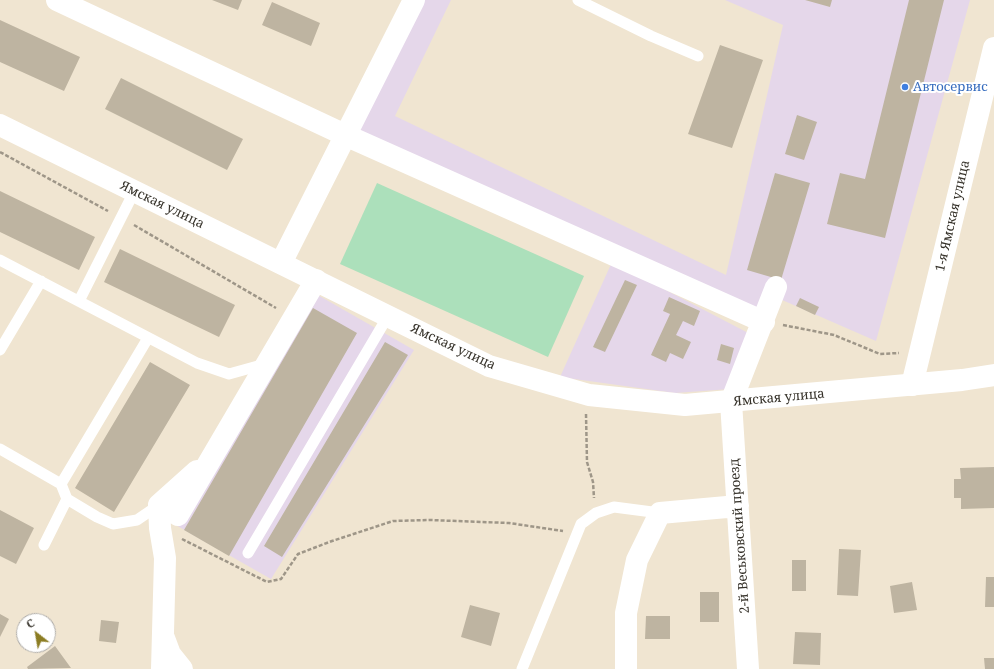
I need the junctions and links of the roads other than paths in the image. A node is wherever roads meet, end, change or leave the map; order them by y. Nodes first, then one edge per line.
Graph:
1 (57, 0) edge
2 (578, 0) edge
3 (412, 1) edge
4 (994, 48) edge
5 (698, 56) dead end
6 (0, 125) edge
7 (345, 135) junction
8 (134, 192) junction
9 (0, 260) edge
10 (281, 263) junction
11 (316, 280) junction
12 (40, 281) junction
13 (776, 287) dead end
14 (79, 301) junction
15 (388, 316) junction
16 (764, 322) junction
17 (148, 338) junction
18 (0, 350) edge
19 (268, 364) junction
20 (994, 375) edge
21 (912, 385) junction
22 (731, 402) junction
23 (0, 449) edge
24 (61, 484) junction
25 (67, 499) junction
26 (738, 506) junction
27 (168, 510) junction
28 (660, 513) junction
29 (44, 545) dead end
30 (248, 553) dead end
31 (164, 638) junction
32 (162, 669) edge
33 (182, 669) edge
34 (522, 669) edge
35 (626, 669) edge
36 (748, 669) edge

1 - 7 street
2 - 5 lane
3 - 7 street
4 - 21 street, 1-я Ямская улица
6 - 8 street, Ямская улица
7 - 10 street
7 - 16 street
8 - 10 street, Ямская улица
8 - 14 lane
9 - 12 lane
10 - 11 street, Ямская улица
11 - 15 street, Ямская улица
11 - 19 street
12 - 14 lane
12 - 18 lane
13 - 16 street
14 - 17 lane
15 - 22 street, Ямская улица
15 - 30 lane
16 - 22 street
17 - 19 lane
17 - 24 lane
19 - 27 street
20 - 21 street, Ямская улица
21 - 22 street, Ямская улица
22 - 26 street, 2-й Веськовский проезд
23 - 24 lane
24 - 25 lane
25 - 27 lane
25 - 29 lane
26 - 28 street
26 - 36 street, 2-й Веськовский проезд
27 - 31 street
28 - 34 lane
28 - 35 street
31 - 32 street
31 - 33 street

